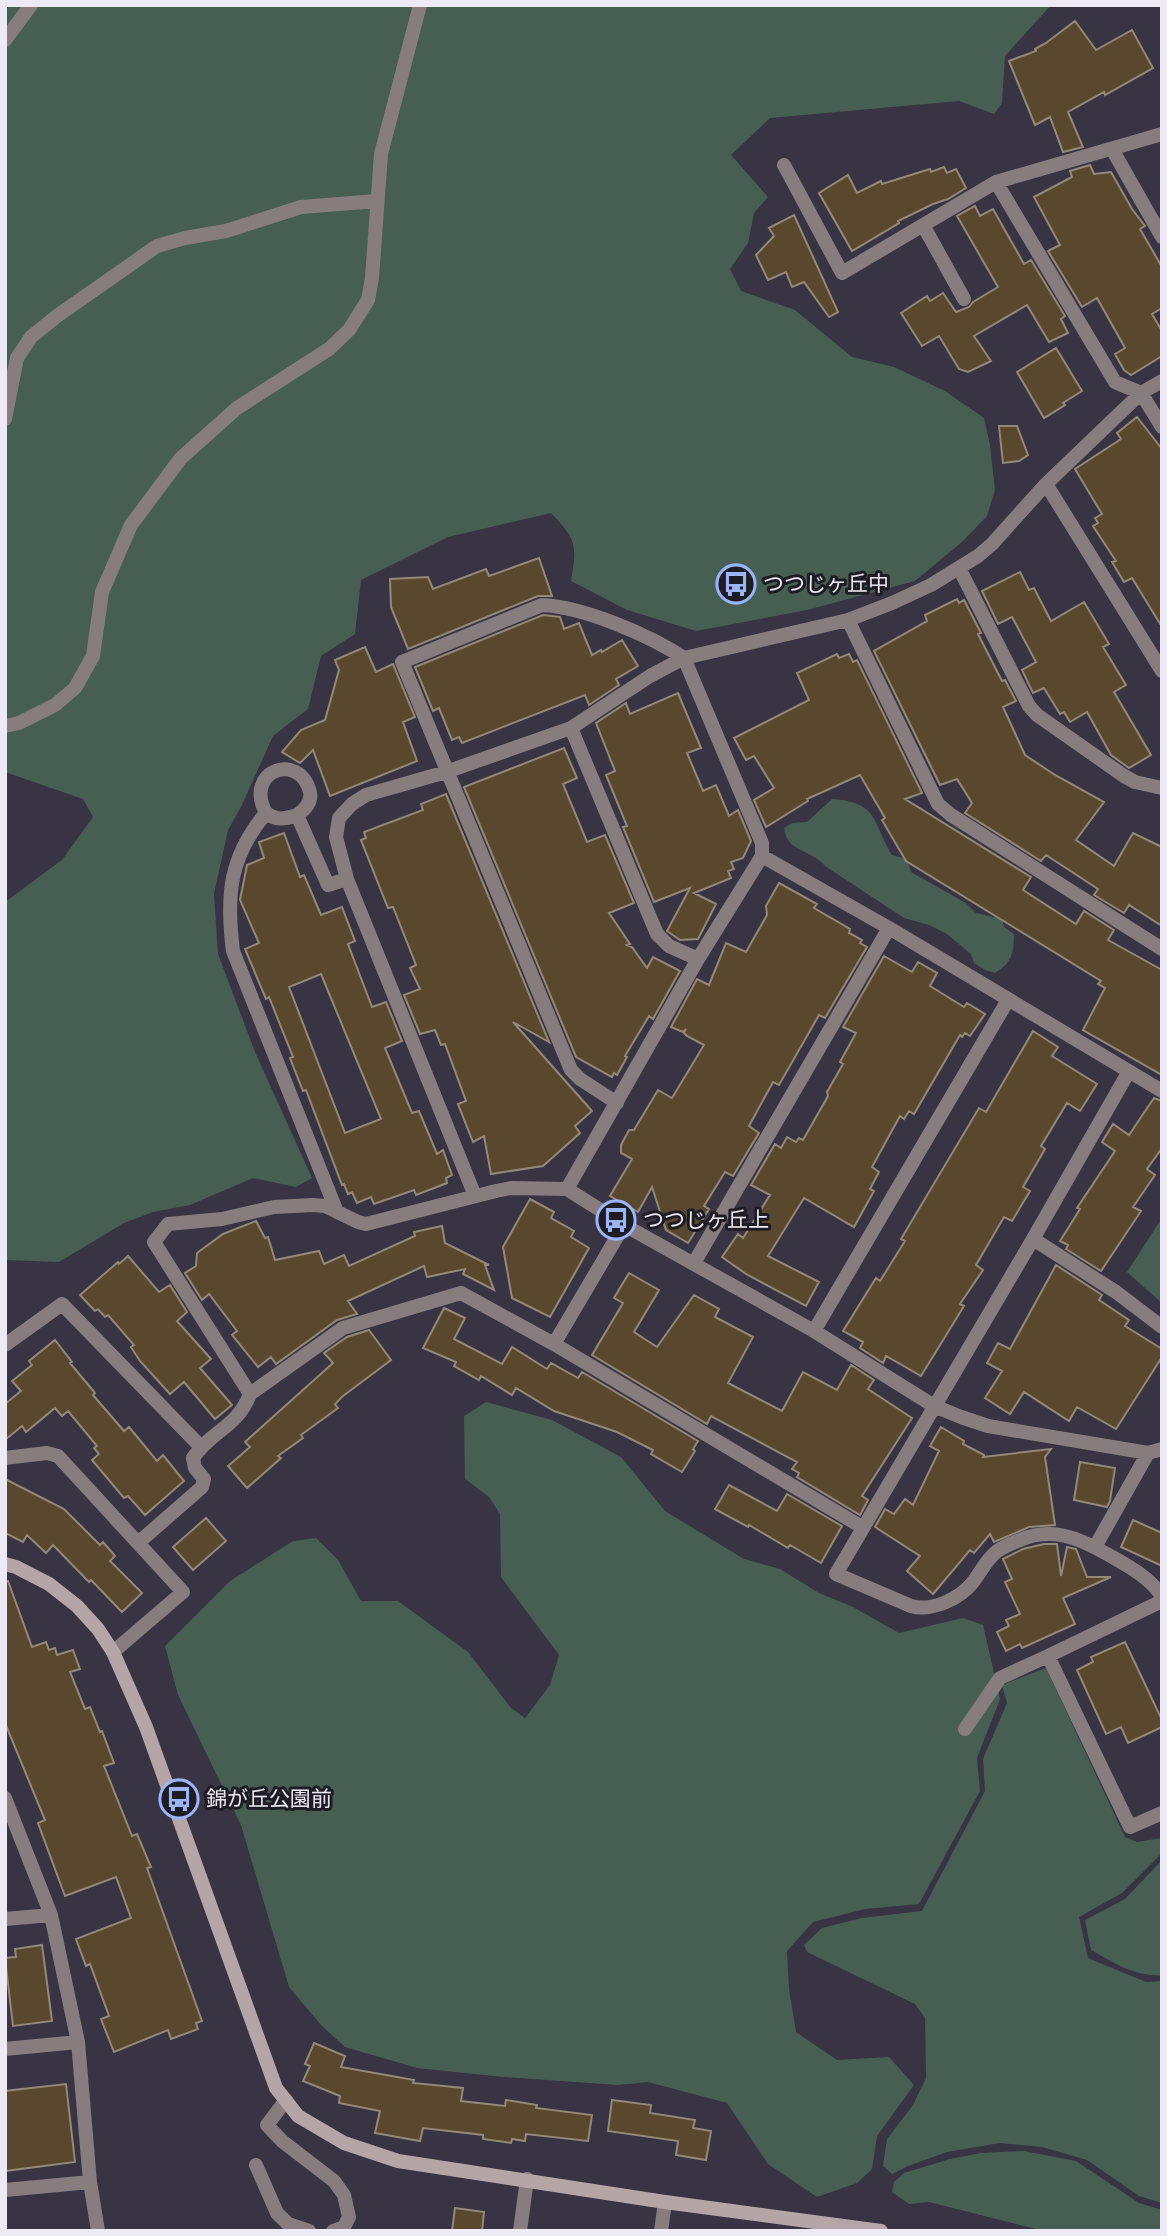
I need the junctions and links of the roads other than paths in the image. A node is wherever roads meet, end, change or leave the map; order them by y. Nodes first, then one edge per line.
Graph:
1 (31, 5) edge
2 (420, 5) edge
3 (5, 40) edge
4 (1162, 134) edge
5 (1112, 149) junction
6 (785, 165) dead end
7 (996, 182) junction
8 (377, 201) junction
9 (923, 225) junction
10 (1162, 237) edge
11 (964, 299) dead end
12 (1162, 381) edge
13 (1141, 393) junction
14 (5, 419) edge
15 (1162, 427) edge
16 (1046, 484) junction
17 (959, 568) junction
18 (848, 620) junction
19 (684, 657) junction
20 (1162, 671) edge
21 (5, 726) edge
22 (572, 728) junction
23 (446, 772) junction
24 (1162, 788) edge
25 (265, 813) junction
26 (298, 815) junction
27 (762, 856) junction
28 (347, 879) junction
29 (889, 928) junction
30 (1162, 949) edge
31 (698, 959) junction
32 (1008, 1000) junction
33 (1128, 1073) junction
34 (1162, 1091) edge
35 (617, 1103) junction
36 (567, 1189) junction
37 (475, 1196) junction
38 (337, 1212) junction
39 (624, 1225) junction
40 (1033, 1239) junction
41 (694, 1263) junction
42 (1162, 1327) edge
43 (814, 1331) junction
44 (554, 1344) junction
45 (5, 1345) edge
46 (250, 1394) junction
47 (934, 1406) junction
48 (200, 1446) junction
49 (1155, 1451) edge
50 (5, 1458) edge
51 (862, 1527) junction
52 (138, 1544) junction
53 (1095, 1547) junction
54 (5, 1564) edge
55 (1162, 1599) edge
56 (113, 1652) junction
57 (1048, 1656) junction
58 (965, 1729) dead end
59 (5, 1798) edge
60 (1162, 1813) edge
61 (51, 1915) junction
62 (5, 1919) edge
63 (78, 2042) junction
64 (5, 2049) edge
65 (286, 2100) junction
66 (256, 2165) dead end
67 (527, 2179) junction
68 (90, 2182) junction
69 (5, 2190) edge
70 (664, 2202) junction
71 (97, 2231) edge
72 (309, 2231) edge
73 (333, 2231) edge
74 (520, 2231) edge
75 (661, 2231) edge
76 (881, 2231) edge

1 - 3 street
2 - 8 street
4 - 5 street
5 - 7 street
5 - 10 street
6 - 9 street
7 - 9 street
7 - 13 street
8 - 14 street
8 - 21 street
9 - 11 street
12 - 13 street
13 - 15 street
13 - 16 street
16 - 17 street
16 - 20 street
17 - 18 street
17 - 24 street
18 - 19 street
18 - 30 street
19 - 22 street
19 - 23 street
19 - 27 street
22 - 23 street
22 - 31 street
23 - 28 street
23 - 35 street
25 - 26 street
25 - 26 street
25 - 38 street
26 - 28 street
27 - 29 street
27 - 31 street
28 - 37 street
29 - 32 street
29 - 41 street
31 - 35 street
32 - 33 street
32 - 43 street
33 - 34 street
33 - 40 street
35 - 36 street
36 - 37 street
36 - 39 street
37 - 38 street
38 - 46 street
39 - 41 street
39 - 44 street
40 - 42 street
40 - 47 street
41 - 43 street
43 - 47 street
44 - 46 street
44 - 51 street
45 - 48 street
46 - 48 street
47 - 49 street
47 - 51 street
48 - 52 street
49 - 53 street
50 - 52 street
51 - 53 street
52 - 56 street
53 - 55 street
54 - 56 street
55 - 57 street
56 - 65 street
57 - 58 street
57 - 60 street
59 - 61 street
61 - 62 street
61 - 63 street
63 - 64 street
63 - 68 street
65 - 67 street
65 - 73 street
66 - 72 street
67 - 70 street
67 - 74 street
68 - 69 street
68 - 71 street
70 - 75 street
70 - 76 street

